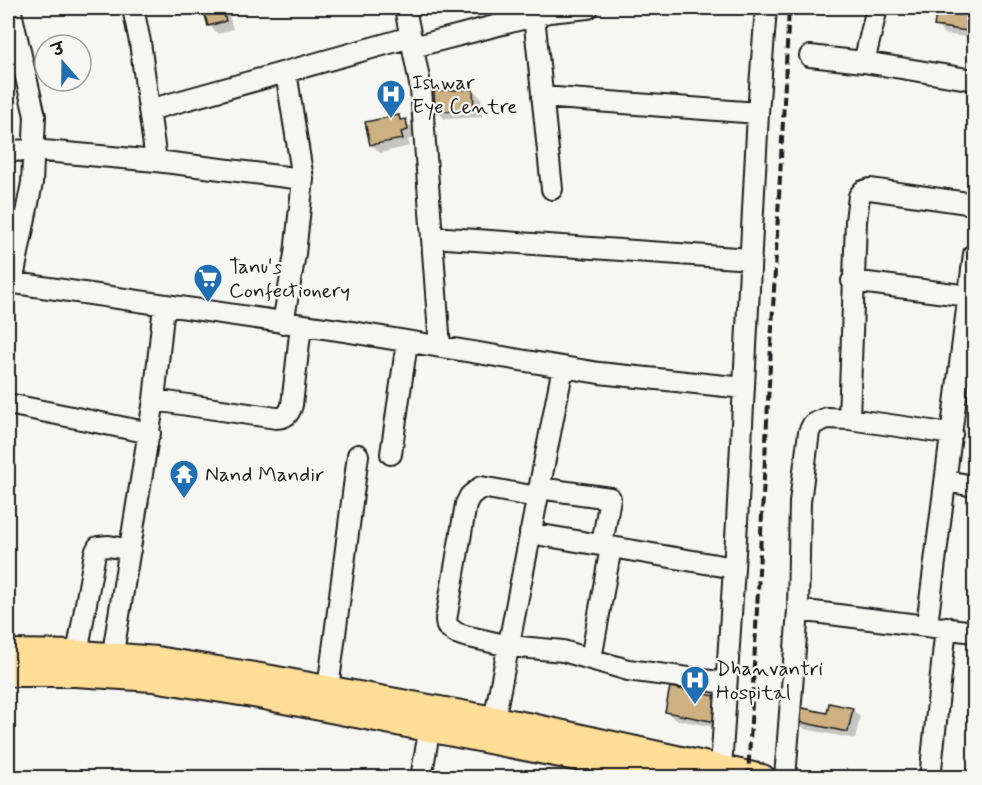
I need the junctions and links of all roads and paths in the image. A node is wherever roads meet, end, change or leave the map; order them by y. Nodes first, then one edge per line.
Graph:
1 (10, 8) edge
2 (133, 8) edge
3 (405, 8) edge
4 (588, 8) edge
5 (766, 8) edge
6 (877, 8) edge
7 (534, 16) junction
8 (412, 42) junction
9 (810, 56) dead end
10 (864, 62) junction
11 (286, 72) junction
12 (975, 80) edge
13 (542, 97) junction
14 (149, 110) junction
15 (758, 113) junction
16 (33, 150) junction
17 (8, 151) edge
18 (156, 161) junction
19 (303, 179) junction
20 (552, 189) dead end
21 (975, 204) edge
22 (432, 237) junction
23 (975, 254) edge
24 (751, 259) junction
25 (852, 281) junction
26 (10, 283) edge
27 (969, 297) junction
28 (164, 305) junction
29 (292, 324) junction
30 (407, 342) junction
31 (440, 347) junction
32 (563, 367) junction
33 (967, 376) edge
34 (744, 388) junction
35 (154, 400) junction
36 (8, 404) edge
37 (849, 419) junction
38 (150, 433) junction
39 (952, 434) junction
40 (391, 454) dead end
41 (358, 455) dead end
42 (946, 481) junction
43 (975, 486) edge
44 (538, 492) junction
45 (530, 533) junction
46 (606, 546) junction
47 (130, 550) junction
48 (734, 568) junction
49 (798, 610) junction
50 (936, 626) junction
51 (975, 632) edge
52 (508, 646) junction
53 (8, 653) edge
54 (76, 654) junction
55 (591, 659) junction
56 (111, 666) junction
57 (8, 673) edge
58 (207, 677) junction
59 (726, 684) junction
60 (328, 689) junction
61 (431, 718) junction
62 (494, 720) junction
63 (721, 768) junction
64 (596, 769) edge
65 (422, 777) edge
66 (682, 777) edge
67 (762, 777) edge
68 (785, 777) edge
69 (930, 777) edge

1 - 16 street
2 - 14 street
3 - 8 street
4 - 7 street
5 - 15 street
6 - 10 street
7 - 8 street
7 - 13 street
8 - 11 street
8 - 22 street
9 - 10 street
10 - 12 street
11 - 14 street
11 - 19 street
13 - 15 street
13 - 20 street
14 - 18 street
15 - 24 street
16 - 17 street
16 - 18 street
16 - 26 street
18 - 19 street
19 - 29 street
21 - 25 street
22 - 24 street
22 - 31 street
23 - 27 street
24 - 34 street
25 - 27 street
25 - 37 street
26 - 28 street
27 - 33 street
28 - 29 street
28 - 35 street
29 - 30 street
29 - 35 street
30 - 31 street
30 - 40 street
31 - 32 street
32 - 34 street
32 - 44 street
33 - 39 street
34 - 48 street
35 - 38 street
36 - 38 street
37 - 39 street
37 - 49 street
38 - 47 street
39 - 42 street
41 - 60 street
42 - 43 street
42 - 50 street
44 - 45 street
44 - 46 street
44 - 52 street
45 - 46 street
45 - 52 street
46 - 48 street
46 - 55 street
47 - 54 street
47 - 56 street
48 - 59 street
49 - 50 street
49 - 68 street
50 - 51 street
50 - 69 street
52 - 55 street
52 - 62 street
53 - 54 main road
54 - 56 main road
55 - 59 street
56 - 57 main road
56 - 58 main road
58 - 60 main road
58 - 61 main road
59 - 63 street
60 - 61 main road
61 - 62 main road
61 - 64 main road
61 - 65 street
62 - 63 main road
63 - 67 main road
64 - 66 main road

